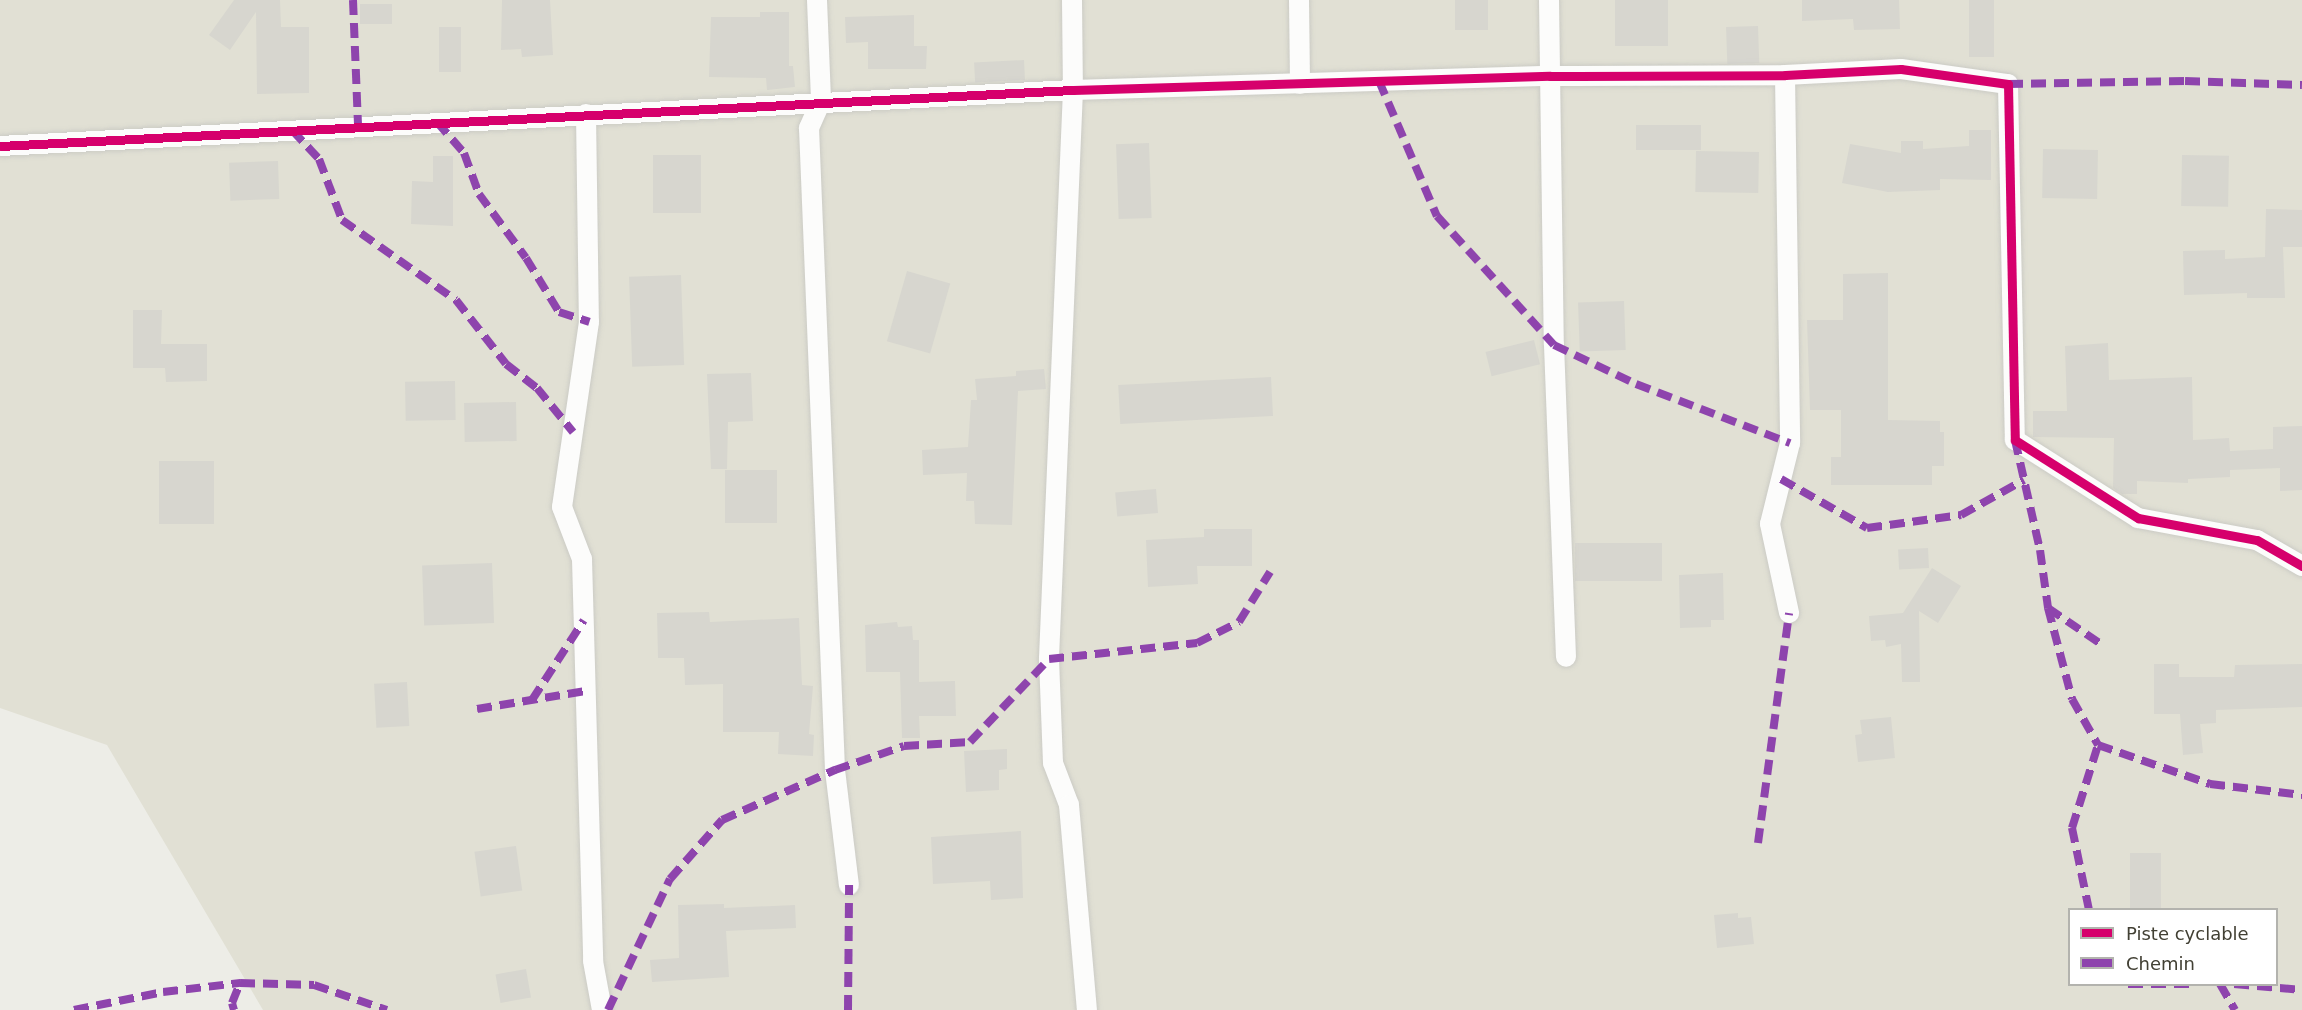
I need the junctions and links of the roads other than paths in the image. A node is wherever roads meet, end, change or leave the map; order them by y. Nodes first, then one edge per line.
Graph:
1 (817, 0) edge
2 (1072, 0) edge
3 (1299, 0) edge
4 (1549, 0) edge
5 (1785, 75) junction
6 (1550, 76) junction
7 (1300, 84) junction
8 (1073, 90) junction
9 (821, 101) junction
10 (586, 114) junction
11 (0, 146) edge
12 (2302, 566) edge
13 (1789, 613) dead end
14 (1566, 657) dead end
15 (849, 885) dead end
16 (602, 1010) edge
17 (1087, 1010) edge

1 - 9 street
2 - 8 street
3 - 7 street
4 - 6 street
5 - 6 street
5 - 12 street
5 - 13 street
6 - 7 street
6 - 14 street
7 - 8 street
8 - 9 street
8 - 17 street
9 - 10 street
9 - 15 street
10 - 11 street
10 - 16 street

